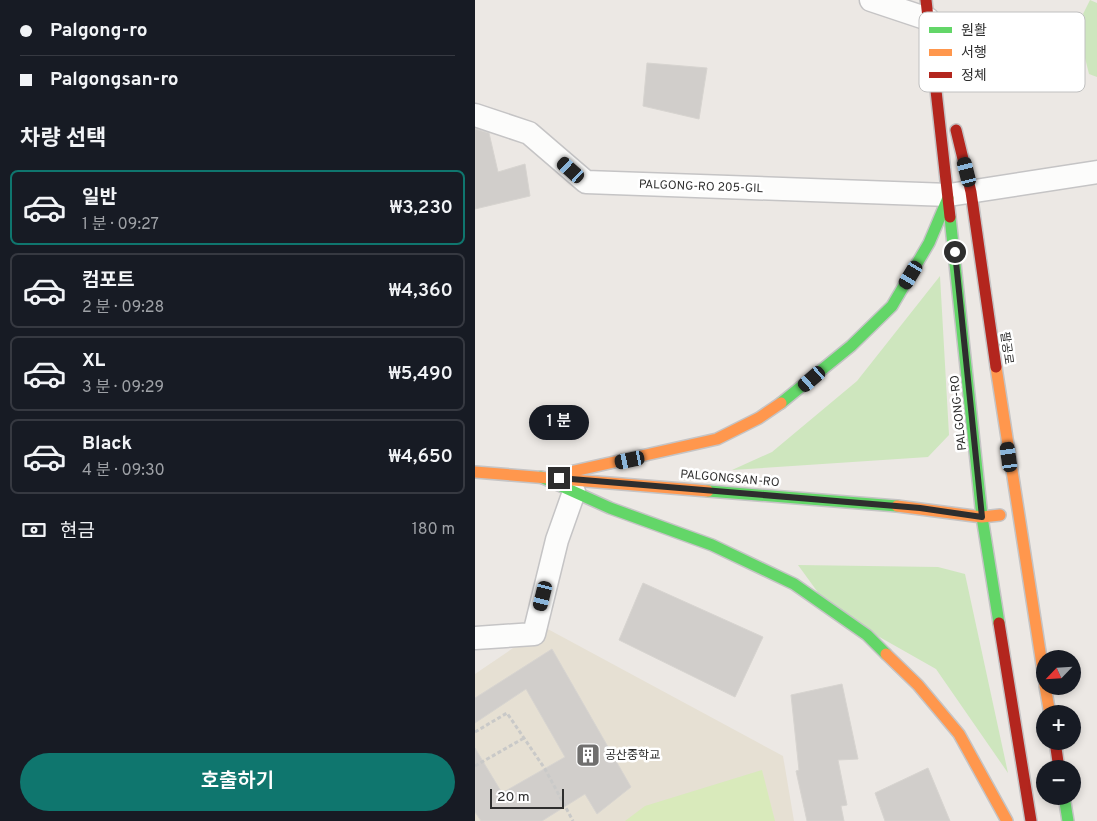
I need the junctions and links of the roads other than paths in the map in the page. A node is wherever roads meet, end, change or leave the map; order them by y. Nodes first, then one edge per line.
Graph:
1 (871, 0) edge
2 (927, 10) edge
3 (937, 92) edge
4 (947, 92) edge
5 (475, 115) edge
6 (1097, 172) edge
7 (971, 192) junction
8 (949, 195) junction
9 (475, 472) edge
10 (541, 477) junction
11 (574, 492) junction
12 (1017, 514) junction
13 (982, 517) junction
14 (475, 638) edge
15 (1039, 650) edge
16 (1065, 805) edge
17 (1007, 821) edge
18 (1031, 821) edge
19 (1068, 821) edge

1 - 2 street
3 - 8 main road, PALGONG-RO
4 - 7 main road, 팔공로
5 - 8 street, PALGONG-RO 205-GIL
6 - 7 street, PALGONG-RO 205-GIL
7 - 8 street, PALGONG-RO 205-GIL
7 - 12 main road, 팔공로
8 - 10 main road
8 - 13 main road, PALGONG-RO
9 - 10 main road, PALGONGSAN-RO
10 - 11 main road
10 - 13 main road, PALGONGSAN-RO
11 - 14 street
11 - 17 main road
12 - 13 main road, PALGONGSAN-RO
12 - 15 main road, 팔공로
13 - 18 main road, PALGONG-RO
16 - 19 main road

